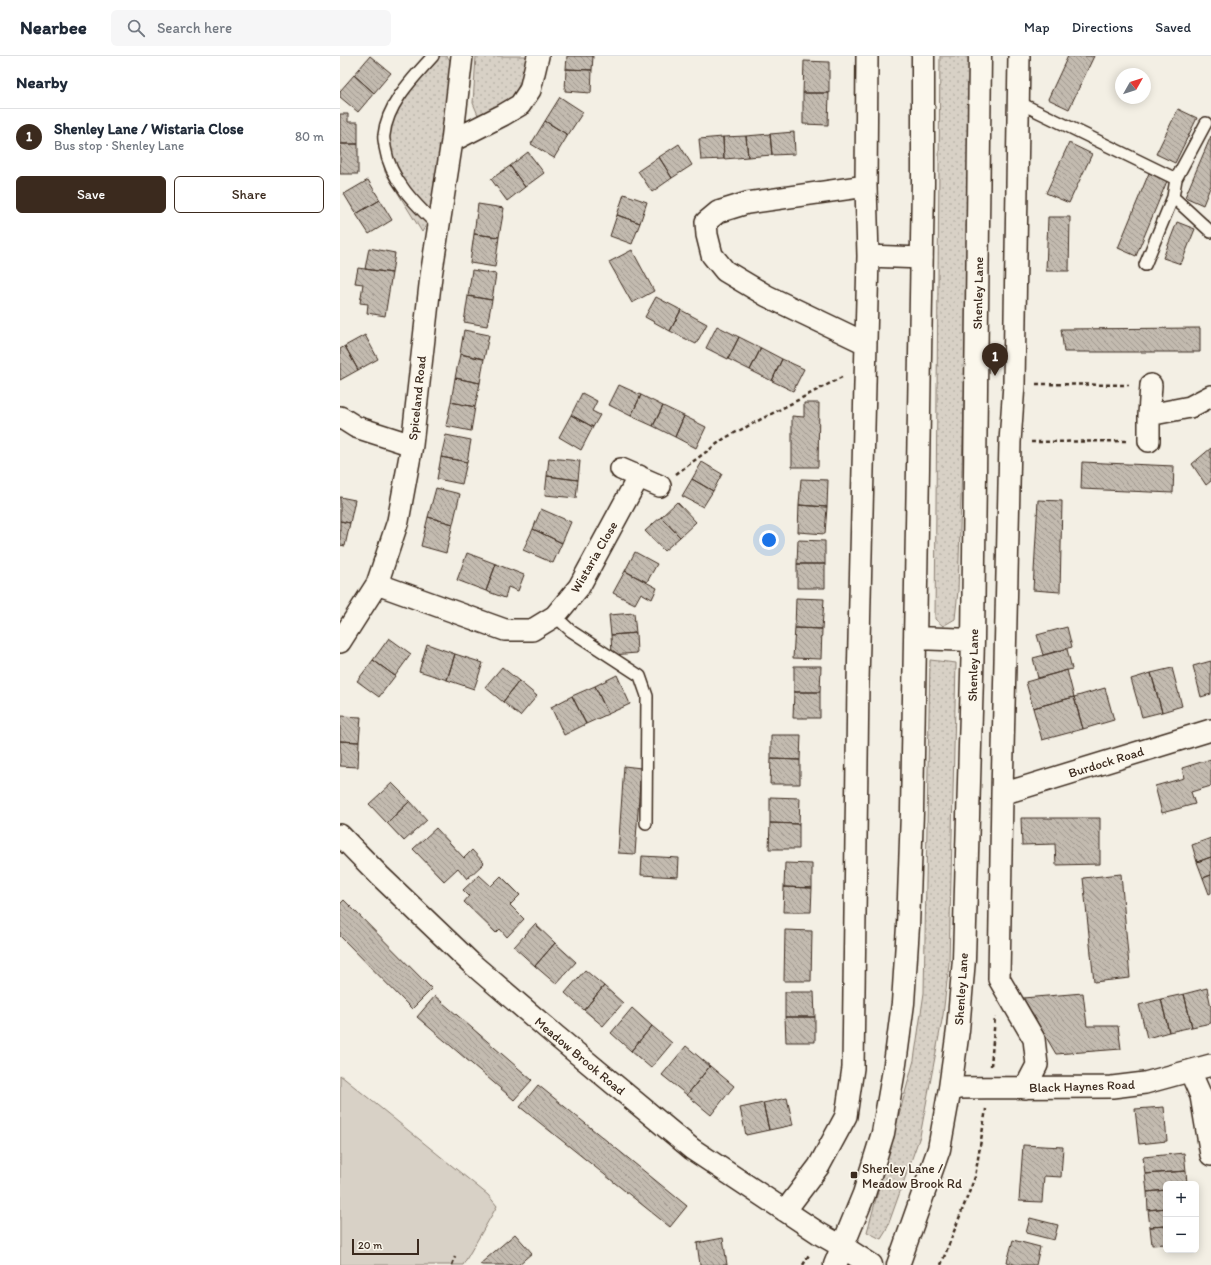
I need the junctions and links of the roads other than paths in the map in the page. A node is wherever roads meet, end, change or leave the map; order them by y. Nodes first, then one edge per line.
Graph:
1 (433, 56) edge
2 (462, 56) edge
3 (538, 56) edge
4 (867, 56) edge
5 (923, 56) edge
6 (980, 56) edge
7 (1019, 56) edge
8 (1018, 102) junction
9 (1206, 123) dead end
10 (452, 141) junction
11 (1176, 179) junction
12 (866, 186) junction
13 (1172, 197) junction
14 (439, 227) junction
15 (1211, 232) edge
16 (868, 256) junction
17 (922, 258) junction
18 (1145, 265) dead end
19 (865, 343) junction
20 (1151, 385) road end
21 (1211, 396) edge
22 (1149, 415) junction
23 (340, 417) edge
24 (1148, 441) road end
25 (412, 445) junction
26 (660, 486) road end
27 (377, 584) junction
28 (555, 616) junction
29 (915, 638) junction
30 (973, 640) junction
31 (340, 642) edge
32 (1211, 730) edge
33 (1002, 794) junction
34 (646, 823) dead end
35 (340, 834) edge
36 (1211, 1065) edge
37 (1190, 1071) junction
38 (950, 1088) junction
39 (1025, 1088) junction
40 (1211, 1155) edge
41 (785, 1210) junction
42 (839, 1256) edge
43 (871, 1265) edge
44 (898, 1265) edge

1 - 14 lane
2 - 10 street, Spiceland Road
3 - 10 street
4 - 12 street
5 - 17 main road
6 - 30 main road, Shenley Lane
7 - 8 street
8 - 11 lane
8 - 33 street
9 - 11 lane
10 - 14 street, Spiceland Road
11 - 13 lane
12 - 16 street
12 - 19 street
13 - 15 lane
13 - 18 lane
14 - 25 street, Spiceland Road
16 - 17 street
16 - 19 street
17 - 29 main road
19 - 41 street
20 - 22 street
21 - 22 street
22 - 24 street
23 - 25 street
25 - 27 street, Spiceland Road
26 - 28 street, Wistaria Close
27 - 28 street, Wistaria Close
27 - 31 street, Spiceland Road
28 - 34 lane
29 - 30 main road
29 - 42 main road
30 - 38 main road, Shenley Lane
32 - 33 street, Burdock Road
33 - 39 street
35 - 41 street, Meadow Brook Road
36 - 37 street, Black Haynes Road
37 - 39 street, Black Haynes Road
37 - 40 street
38 - 39 street, Black Haynes Road
38 - 44 main road, Shenley Lane
41 - 42 street, Meadow Brook Road
42 - 43 main road

